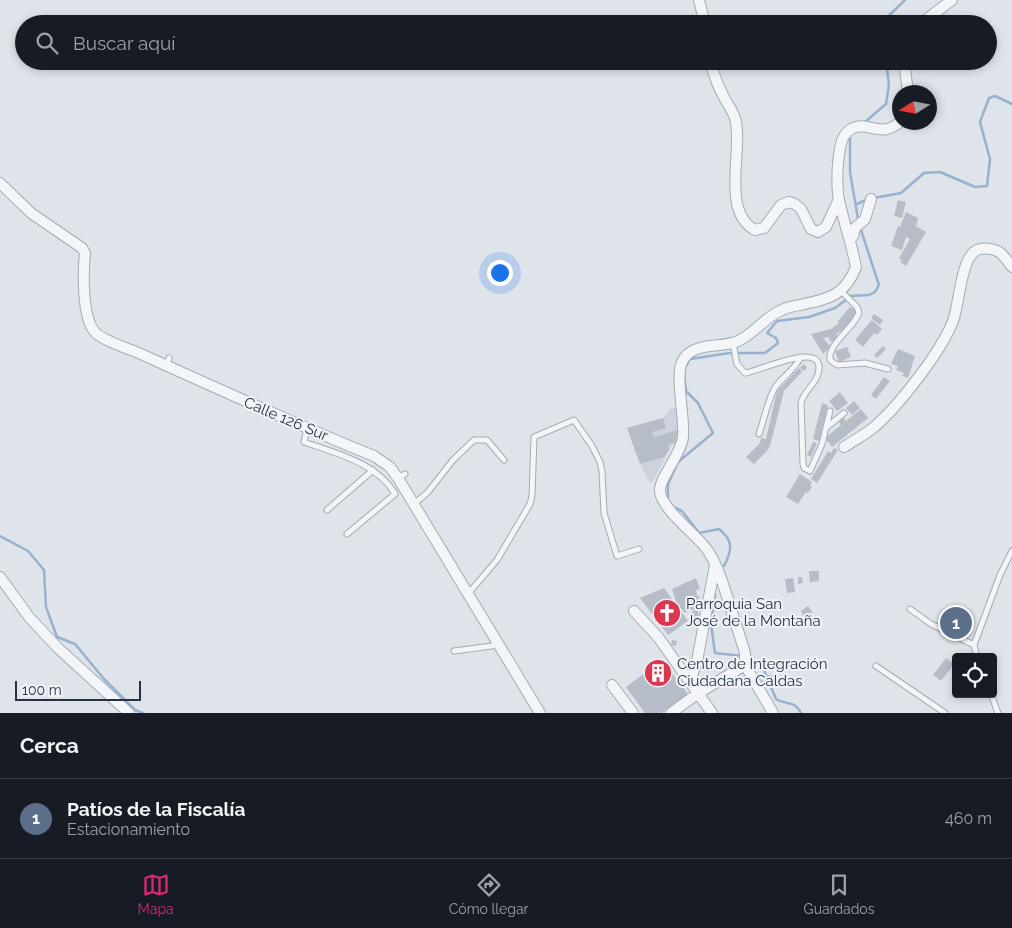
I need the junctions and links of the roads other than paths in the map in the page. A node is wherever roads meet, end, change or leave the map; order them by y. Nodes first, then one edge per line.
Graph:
1 (699, 0) edge
2 (952, 0) edge
3 (703, 15) edge
4 (932, 15) edge
5 (713, 70) edge
6 (905, 70) edge
7 (907, 85) edge
8 (892, 128) edge
9 (0, 183) edge
10 (839, 199) junction
11 (870, 199) dead end
12 (850, 240) junction
13 (1012, 266) edge
14 (843, 291) junction
15 (733, 345) junction
16 (801, 357) junction
17 (888, 369) dead end
18 (830, 412) dead end
19 (844, 413) dead end
20 (826, 427) junction
21 (307, 429) junction
22 (759, 434) dead end
23 (844, 447) dead end
24 (504, 460) dead end
25 (373, 470) junction
26 (414, 504) junction
27 (327, 510) dead end
28 (347, 534) dead end
29 (640, 549) dead end
30 (1012, 551) edge
31 (715, 565) junction
32 (0, 577) edge
33 (467, 594) junction
34 (910, 609) dead end
35 (634, 611) dead end
36 (497, 643) junction
37 (974, 645) junction
38 (454, 651) dead end
39 (977, 653) edge
40 (745, 659) junction
41 (876, 666) dead end
42 (690, 682) junction
43 (612, 685) dead end
44 (697, 694) junction
45 (992, 698) edge
46 (129, 713) edge
47 (540, 713) edge
48 (633, 713) edge
49 (671, 713) edge
50 (712, 713) edge
51 (773, 713) edge
52 (945, 713) edge
53 (998, 713) edge

1 - 3 street
2 - 4 street
5 - 10 street
6 - 7 street
8 - 10 street
9 - 21 street, Calle 126 Sur
10 - 12 street
11 - 12 street
12 - 14 street
13 - 23 street
14 - 15 street
14 - 17 lane
15 - 16 lane
15 - 31 street
16 - 20 lane
16 - 22 lane
18 - 20 lane
19 - 20 lane
21 - 25 lane
21 - 26 street, Calle 126 Sur
24 - 26 lane
25 - 27 lane
25 - 28 lane
26 - 33 street, Calle 126 Sur
29 - 33 lane
30 - 37 lane
31 - 40 street
31 - 42 street
32 - 46 street
33 - 36 street, Calle 126 Sur
34 - 37 lane
35 - 42 street
36 - 38 lane
36 - 47 street, Calle 126 Sur
37 - 39 lane
40 - 44 street
40 - 51 street
41 - 52 lane
42 - 44 street
43 - 48 street
44 - 49 street
44 - 50 street
45 - 53 lane

